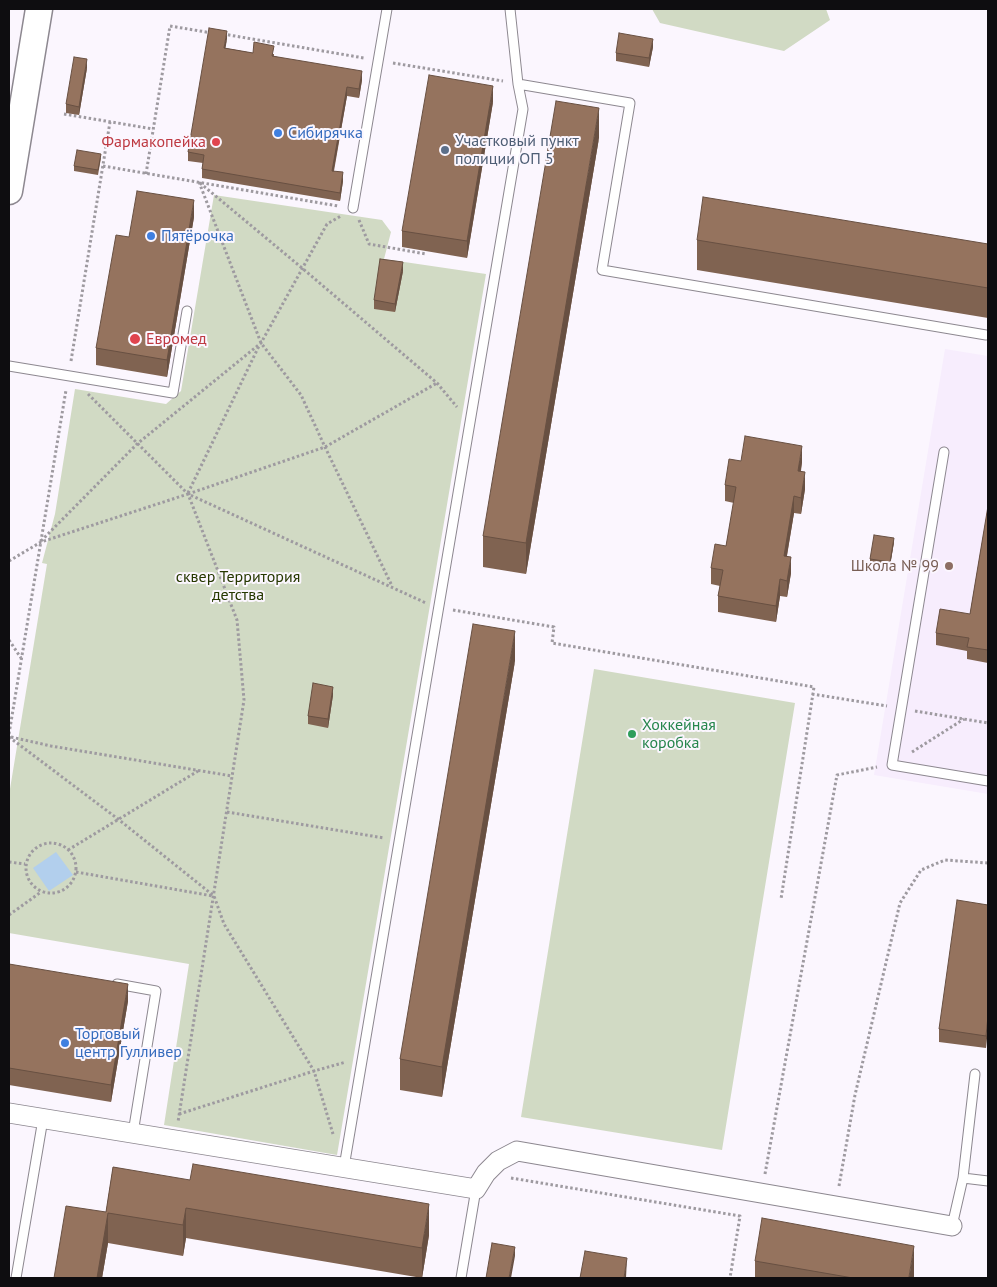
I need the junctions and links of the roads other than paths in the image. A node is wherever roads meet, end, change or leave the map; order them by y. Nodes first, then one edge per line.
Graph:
1 (39, 9) edge
2 (387, 9) edge
3 (510, 9) edge
4 (518, 84) junction
5 (14, 128) edge
6 (9, 191) edge
7 (353, 208) road end
8 (187, 311) dead end
9 (986, 335) dead end
10 (9, 366) edge
11 (944, 452) dead end
12 (988, 781) edge
13 (107, 982) edge
14 (975, 1074) dead end
15 (9, 1114) edge
16 (43, 1119) junction
17 (133, 1134) junction
18 (344, 1168) junction
19 (963, 1178) junction
20 (988, 1181) edge
21 (476, 1189) junction
22 (952, 1226) joint
23 (16, 1278) edge
24 (462, 1278) edge

1 - 5 main road
2 - 7 lane
3 - 4 lane
4 - 9 lane
4 - 18 lane
5 - 6 main road
8 - 10 lane
11 - 12 lane
13 - 17 lane
14 - 19 lane
15 - 16 street
16 - 17 street
16 - 23 lane
17 - 18 street
18 - 21 street
19 - 20 lane
19 - 22 lane
21 - 22 street
21 - 24 lane

